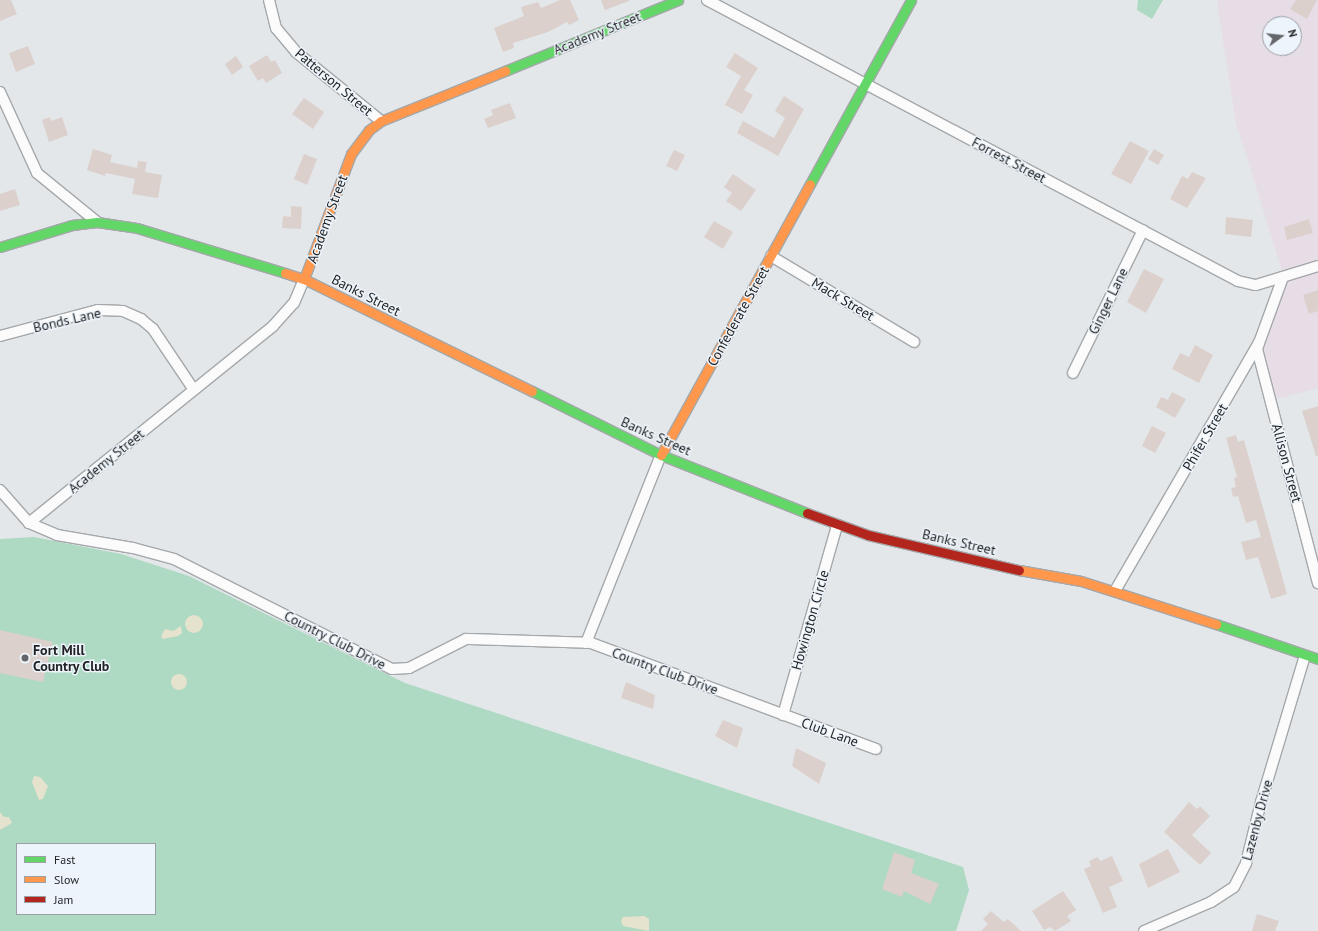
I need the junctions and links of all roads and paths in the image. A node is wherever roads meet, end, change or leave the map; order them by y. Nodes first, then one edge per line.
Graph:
1 (269, 0) edge
2 (678, 0) edge
3 (707, 0) edge
4 (911, 0) edge
5 (865, 84) junction
6 (0, 92) edge
7 (381, 121) junction
8 (97, 222) junction
9 (1143, 230) junction
10 (0, 247) edge
11 (771, 256) junction
12 (1318, 266) edge
13 (1283, 277) junction
14 (304, 279) junction
15 (0, 336) edge
16 (914, 342) dead end
17 (1259, 343) junction
18 (1073, 373) dead end
19 (194, 390) junction
20 (661, 455) junction
21 (0, 490) edge
22 (29, 523) junction
23 (838, 525) junction
24 (1314, 552) edge
25 (1318, 583) edge
26 (1115, 591) junction
27 (586, 643) junction
28 (1305, 655) junction
29 (1318, 659) edge
30 (783, 715) junction
31 (876, 749) dead end
32 (1144, 931) edge

1 - 7 street, Patterson Street
2 - 7 street, Academy Street
3 - 5 street, Forrest Street
4 - 5 street, Confederate Street
5 - 9 street, Forrest Street
5 - 11 street, Confederate Street
6 - 8 street
7 - 14 street, Academy Street
8 - 10 street, Banks Street
8 - 14 street, Banks Street
9 - 13 street, Forrest Street
9 - 18 street, Ginger Lane
11 - 16 street, Mack Street
11 - 20 street, Confederate Street
12 - 13 street, Forrest Street
13 - 17 street, Phifer Street
14 - 19 street, Academy Street
14 - 20 street, Banks Street
15 - 19 street, Bonds Lane
17 - 24 street, Allison Street
17 - 26 street, Phifer Street
19 - 22 street, Academy Street
20 - 23 street, Banks Street
20 - 27 street, Confederate Street
21 - 22 street
22 - 27 street, Country Club Drive
23 - 26 street, Banks Street
23 - 30 street, Howington Circle
24 - 25 street, Allison Street
26 - 28 street, Banks Street
27 - 30 street, Country Club Drive
28 - 29 street, Banks Street
28 - 32 street, Lazenby Drive
30 - 31 street, Club Lane

